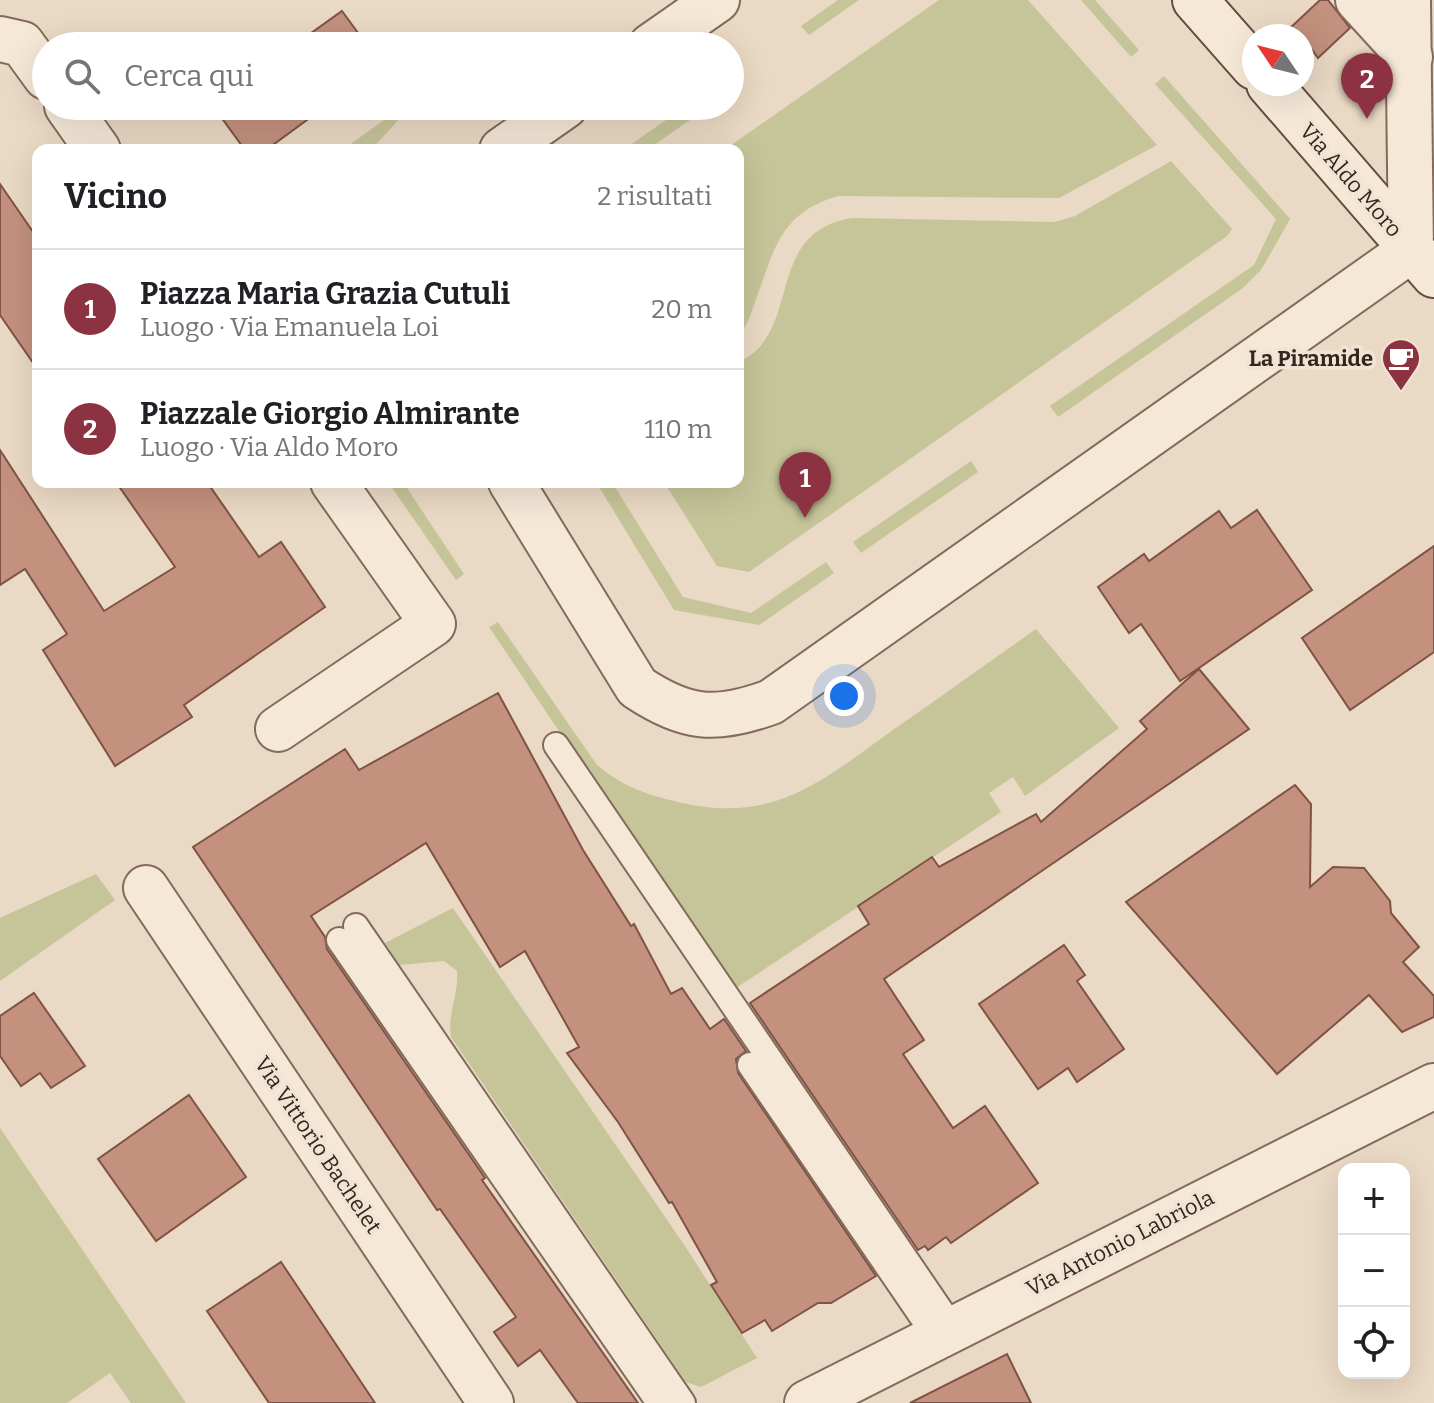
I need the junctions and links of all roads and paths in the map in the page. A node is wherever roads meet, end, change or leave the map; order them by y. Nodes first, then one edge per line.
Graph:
1 (717, 0) edge
2 (1195, 0) edge
3 (1358, 0) edge
4 (1408, 0) edge
5 (671, 32) edge
6 (0, 39) edge
7 (1242, 53) edge
8 (1410, 57) junction
9 (32, 58) edge
10 (1279, 96) edge
11 (77, 120) edge
12 (545, 120) edge
13 (94, 144) edge
14 (511, 144) edge
15 (1423, 262) edge
16 (337, 488) edge
17 (515, 488) edge
18 (278, 729) dead end
19 (556, 745) dead end
20 (146, 888) dead end
21 (750, 1065) dead end
22 (1434, 1086) edge
23 (943, 1332) junction
24 (491, 1403) edge
25 (659, 1403) edge
26 (683, 1403) edge
27 (807, 1403) edge

1 - 5 street
2 - 7 street
3 - 8 street
4 - 8 street
6 - 9 street
8 - 15 street
10 - 15 street, Via Aldo Moro
11 - 13 street
12 - 14 street
15 - 17 street
16 - 18 street
19 - 23 lane
20 - 24 street, Via Vittorio Bachelet
21 - 23 lane
22 - 23 street, Via Antonio Labriola
23 - 27 street, Via Antonio Labriola
25 - 26 lane

